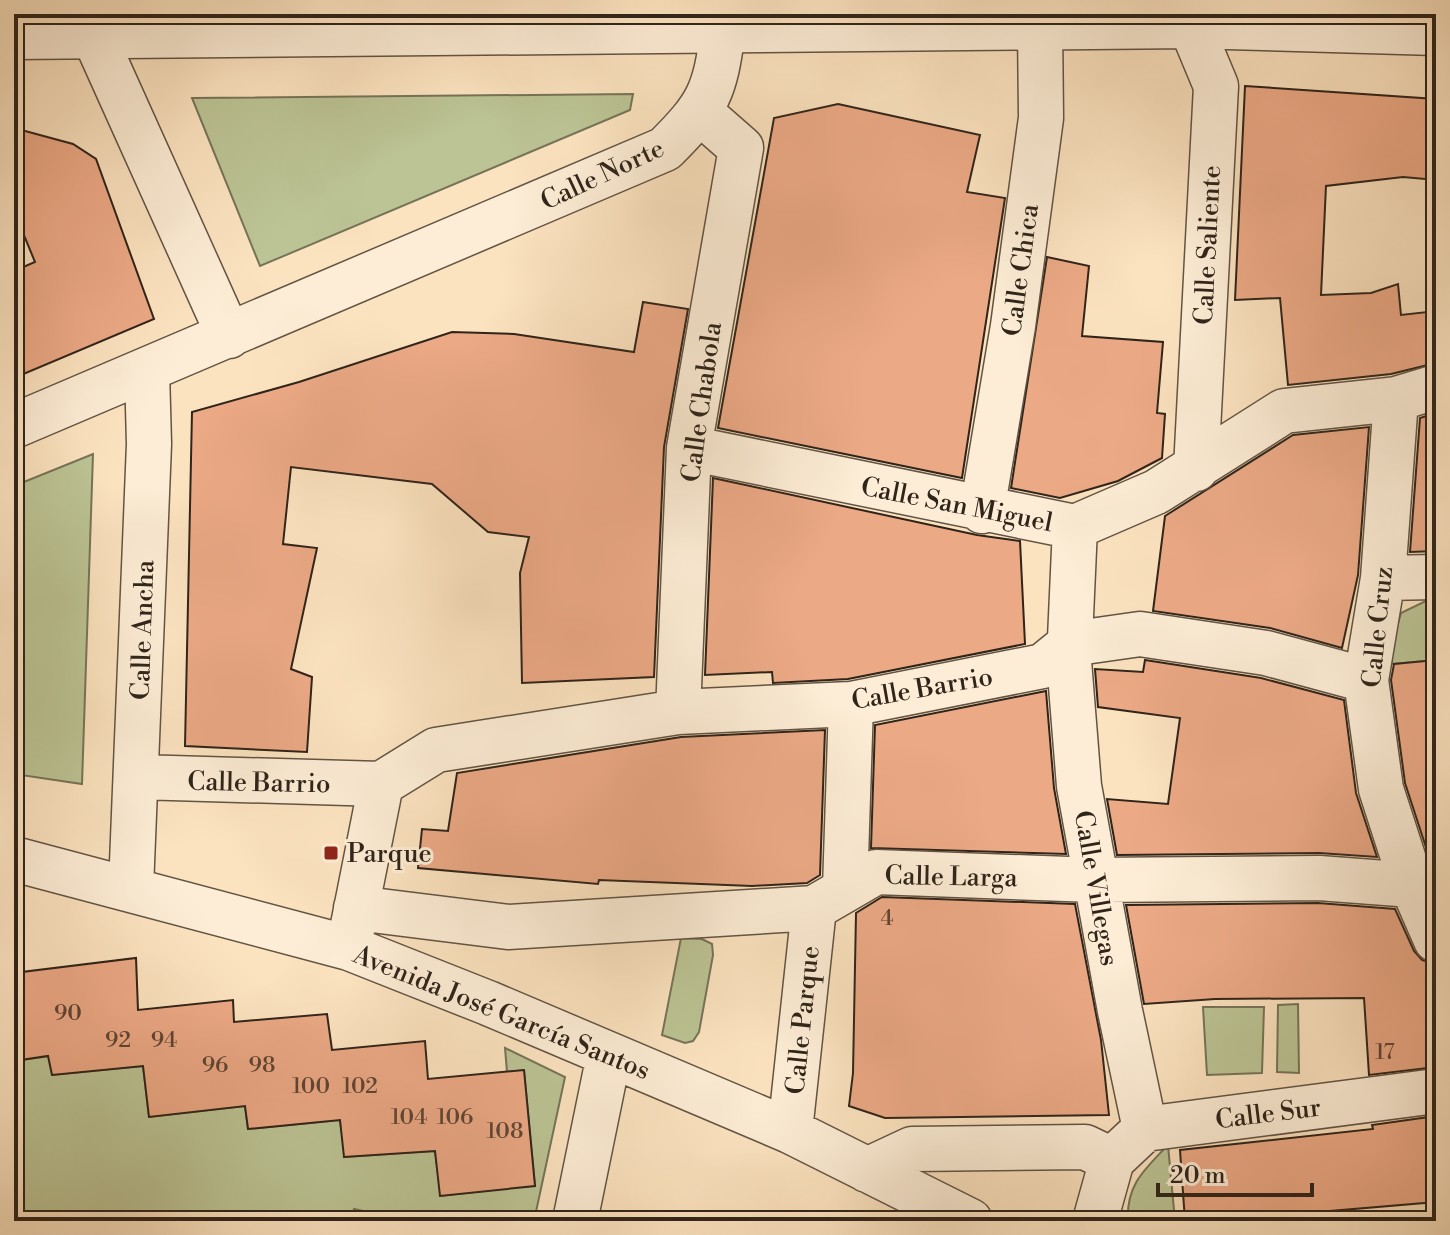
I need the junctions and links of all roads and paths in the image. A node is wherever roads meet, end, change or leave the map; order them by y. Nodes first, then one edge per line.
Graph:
1 (1191, 20) edge
2 (583, 23) edge
3 (1040, 27) junction
4 (723, 30) junction
5 (1428, 34) edge
6 (94, 36) junction
7 (14, 37) edge
8 (701, 113) junction
9 (229, 336) junction
10 (147, 371) junction
11 (1416, 393) edge
12 (14, 426) edge
13 (689, 448) junction
14 (1196, 469) junction
15 (982, 511) junction
16 (1075, 527) junction
17 (1436, 577) edge
18 (1383, 578) junction
19 (1070, 644) junction
20 (1366, 680) junction
21 (851, 704) junction
22 (678, 712) junction
23 (138, 777) junction
24 (381, 784) junction
25 (14, 859) edge
26 (1095, 880) junction
27 (1412, 885) junction
28 (131, 888) junction
29 (830, 899) junction
30 (353, 928) junction
31 (1436, 940) edge
32 (609, 1055) junction
33 (1436, 1091) edge
34 (1145, 1129) junction
35 (790, 1131) junction
36 (1112, 1160) junction
37 (867, 1170) junction
38 (575, 1221) edge
39 (970, 1221) edge
40 (1095, 1221) edge

1 - 3 street
1 - 5 street
1 - 14 street, Calle Saliente
2 - 4 street
2 - 6 street
3 - 4 street
3 - 15 street, Calle Chica
4 - 8 street, Calle Norte
6 - 7 street
6 - 9 street
8 - 9 street, Calle Norte
8 - 13 street, Calle Chabola
9 - 10 street, Calle Norte
10 - 12 street, Calle Norte
10 - 23 street, Calle Ancha
11 - 14 street, Calle San Miguel
11 - 18 street, Calle Cruz
13 - 15 street, Calle San Miguel
13 - 22 street, Calle Chabola
14 - 16 street, Calle San Miguel
15 - 16 street, Calle San Miguel
16 - 19 street, Calle Villegas
17 - 18 street
18 - 20 street, Calle Cruz
19 - 20 street, Calle Barrio
19 - 21 street, Calle Barrio
19 - 26 street, Calle Villegas
20 - 27 street, Calle Cruz
21 - 22 street, Calle Barrio
21 - 29 street, Calle Parque
22 - 24 street, Calle Barrio
23 - 24 street, Calle Barrio
23 - 28 street, Calle Ancha
24 - 30 street
25 - 28 street, Avenida José García Santos
26 - 27 street, Calle Larga
26 - 29 street, Calle Larga
26 - 34 street, Calle Villegas
27 - 31 street, Calle Cruz
28 - 30 street, Avenida José García Santos
29 - 30 street, Calle Larga
29 - 35 street, Calle Parque
30 - 32 street, Avenida José García Santos
32 - 35 street, Avenida José García Santos
32 - 38 street
33 - 34 street, Calle Sur
34 - 36 street
35 - 37 street, Avenida José García Santos
36 - 37 street
36 - 40 street
37 - 39 street, Avenida José García Santos

